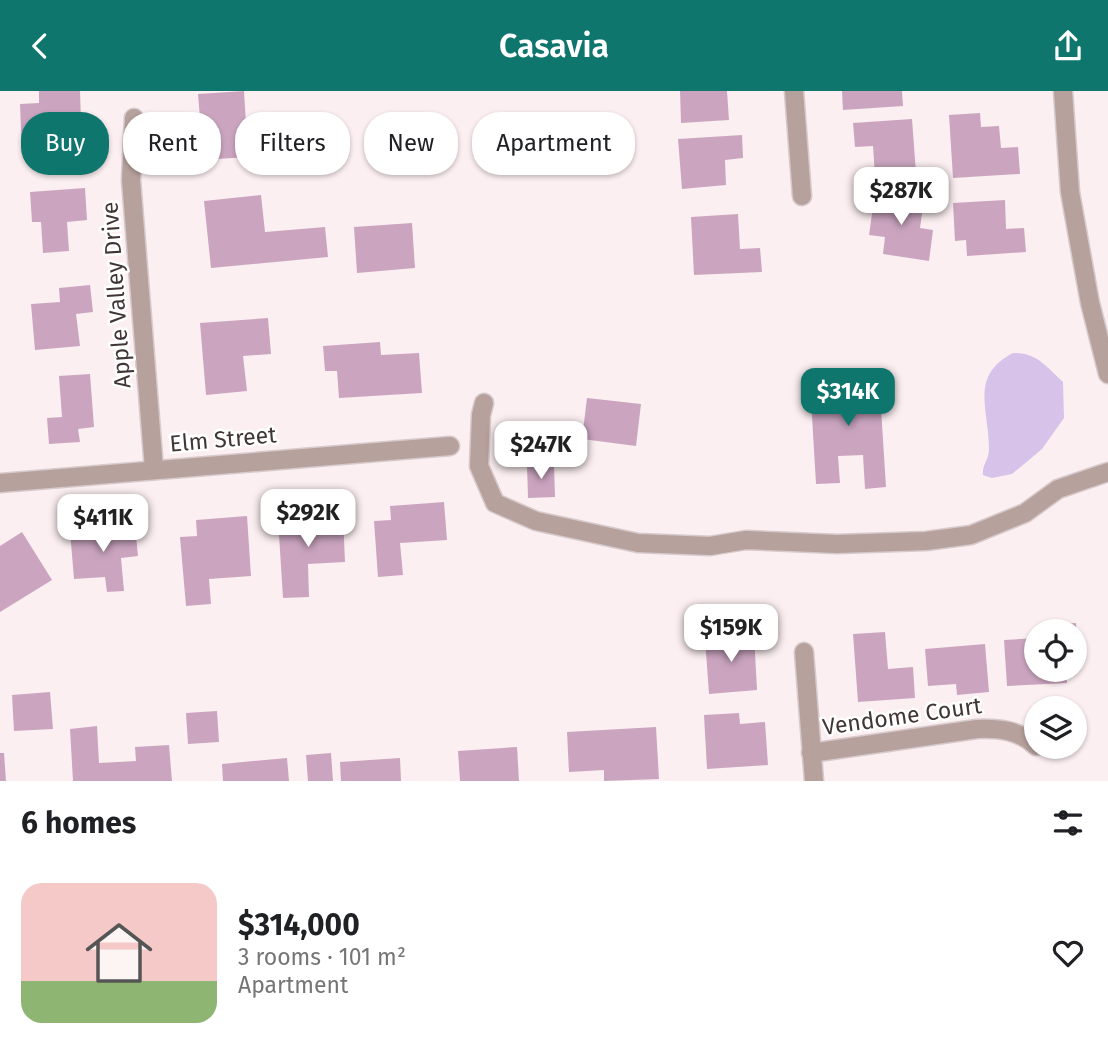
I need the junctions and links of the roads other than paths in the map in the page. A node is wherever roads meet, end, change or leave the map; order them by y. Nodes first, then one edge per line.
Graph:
1 (793, 91) edge
2 (1063, 91) edge
3 (131, 175) edge
4 (802, 196) dead end
5 (1108, 374) edge
6 (484, 403) dead end
7 (450, 446) dead end
8 (153, 469) junction
9 (1108, 472) edge
10 (0, 483) edge
11 (804, 652) dead end
12 (1024, 737) edge
13 (811, 753) junction
14 (814, 781) edge

1 - 4 street
2 - 5 street
3 - 8 street, Apple Valley Drive
6 - 9 street
7 - 8 street, Elm Street
8 - 10 street, Elm Street
11 - 13 street
12 - 13 street, Vendome Court
13 - 14 street

